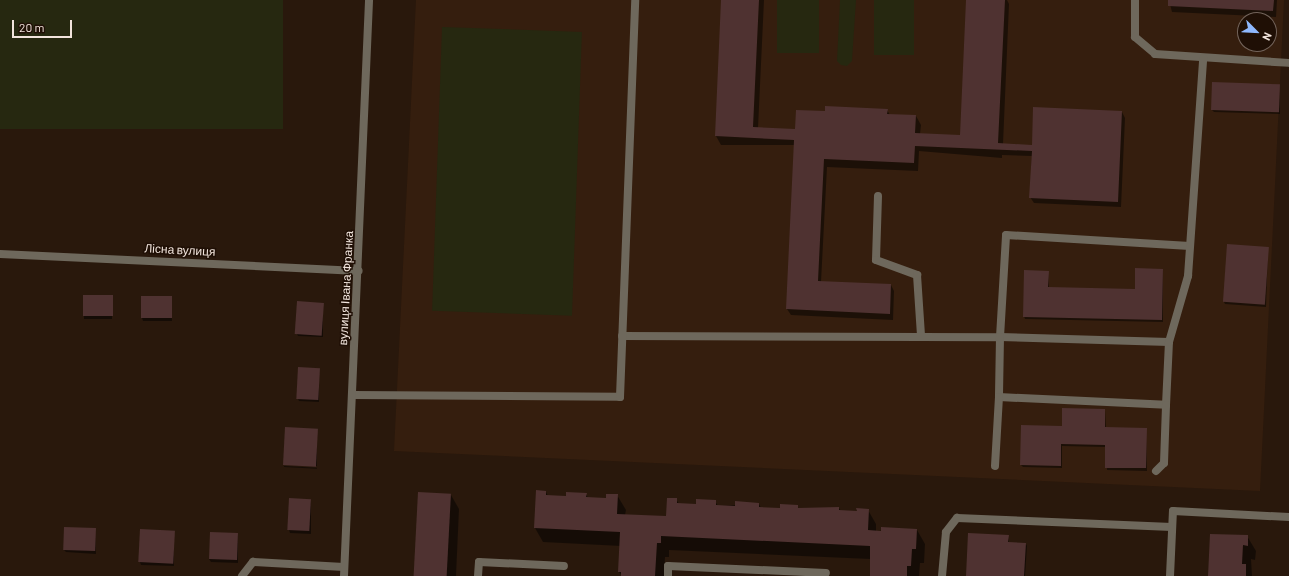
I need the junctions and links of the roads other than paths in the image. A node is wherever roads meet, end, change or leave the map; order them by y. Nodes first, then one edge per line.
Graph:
1 (369, 0) edge
2 (635, 0) edge
3 (1135, 0) edge
4 (1203, 59) junction
5 (1289, 63) edge
6 (878, 196) dead end
7 (1190, 246) junction
8 (0, 254) edge
9 (359, 270) junction
10 (622, 336) junction
11 (921, 336) junction
12 (1000, 337) junction
13 (1169, 342) junction
14 (353, 395) junction
15 (999, 397) junction
16 (1166, 405) junction
17 (995, 466) dead end
18 (1156, 471) dead end
19 (1289, 517) edge
20 (1172, 527) junction
21 (564, 566) dead end
22 (344, 567) junction
23 (826, 573) dead end
24 (242, 576) edge
25 (344, 576) edge
26 (478, 576) edge
27 (668, 576) edge
28 (942, 576) edge
29 (1170, 576) edge

1 - 9 street, вулиця Івана Франка
2 - 10 street
3 - 4 street
4 - 5 street
4 - 7 street
6 - 11 street
7 - 12 street
7 - 13 street
8 - 9 street, Лісна вулиця
9 - 14 street, вулиця Івана Франка
10 - 11 street
10 - 14 street
11 - 12 street
12 - 13 street
12 - 15 street
13 - 16 street
14 - 22 street, вулиця Івана Франка
15 - 16 street
15 - 17 street
16 - 18 street
19 - 20 street
20 - 28 street
20 - 29 street
21 - 26 street
22 - 24 street
22 - 25 street, вулиця Івана Франка
23 - 27 street

